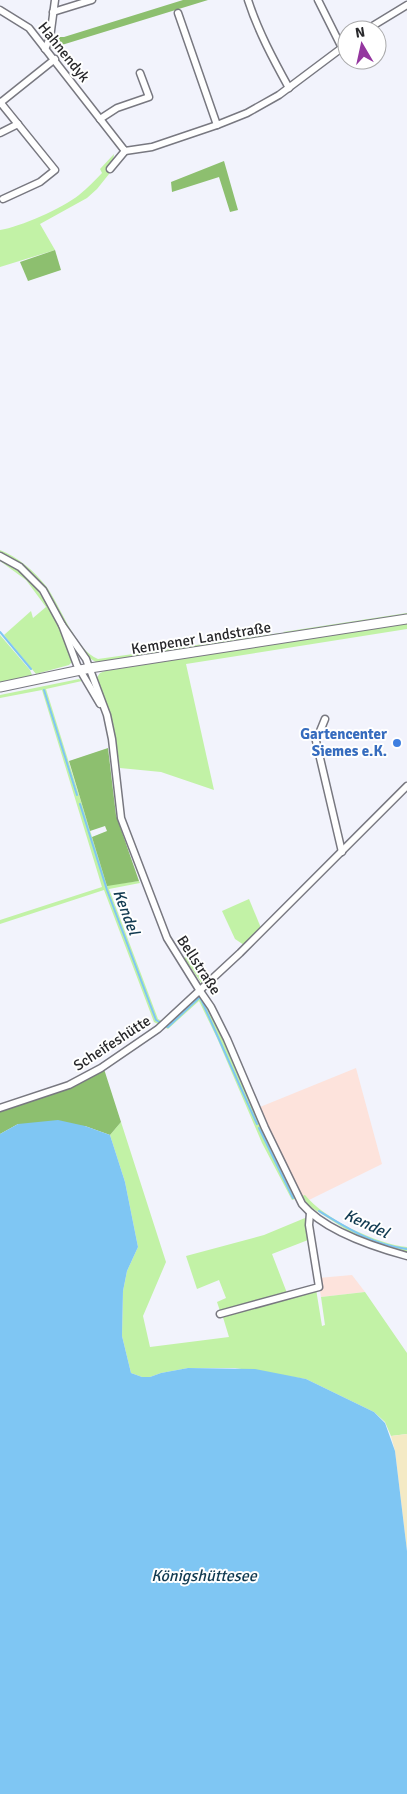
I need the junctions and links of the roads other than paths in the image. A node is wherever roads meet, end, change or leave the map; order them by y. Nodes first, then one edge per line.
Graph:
1 (55, 0) edge
2 (92, 0) edge
3 (248, 0) edge
4 (318, 0) edge
5 (407, 4) edge
6 (0, 10) edge
7 (54, 12) junction
8 (178, 13) dead end
9 (382, 20) edge
10 (337, 34) edge
11 (45, 49) junction
12 (337, 51) edge
13 (55, 59) junction
14 (140, 73) dead end
15 (289, 88) junction
16 (0, 102) edge
17 (100, 119) junction
18 (18, 124) junction
19 (217, 126) junction
20 (0, 132) edge
21 (125, 151) junction
22 (110, 169) dead end
23 (3, 199) dead end
24 (0, 556) edge
25 (407, 619) edge
26 (62, 625) junction
27 (90, 668) junction
28 (80, 670) junction
29 (0, 687) edge
30 (107, 715) junction
31 (325, 718) dead end
32 (407, 786) edge
33 (342, 852) junction
34 (200, 991) junction
35 (0, 1108) edge
36 (310, 1214) junction
37 (407, 1256) edge
38 (220, 1314) dead end

1 - 7 street
2 - 7 street
3 - 15 street
4 - 10 street
5 - 9 street
6 - 11 street, Hahnendyk
7 - 11 street
8 - 19 street
11 - 13 street, Hahnendyk
12 - 15 street
13 - 16 street
13 - 17 street, Hahnendyk
14 - 17 street
15 - 19 street
16 - 18 street
17 - 21 street, Hahnendyk
18 - 20 street
18 - 23 street
19 - 21 street
21 - 22 street
24 - 26 street, Bellstraße
25 - 27 street, Kempener Landstraße
26 - 27 street, Bellstraße
26 - 28 street, Bellstraße
27 - 28 street, Kempener Landstraße
27 - 30 street, Bellstraße
28 - 29 street, Kempener Landstraße
28 - 30 street, Bellstraße
30 - 34 street, Bellstraße
31 - 33 street
32 - 33 street, Bellstraße
33 - 34 street, Bellstraße
34 - 35 street, Scheifeshütte
34 - 36 street, Bellstraße
36 - 37 street, Bellstraße
36 - 38 street, Bellstraße

